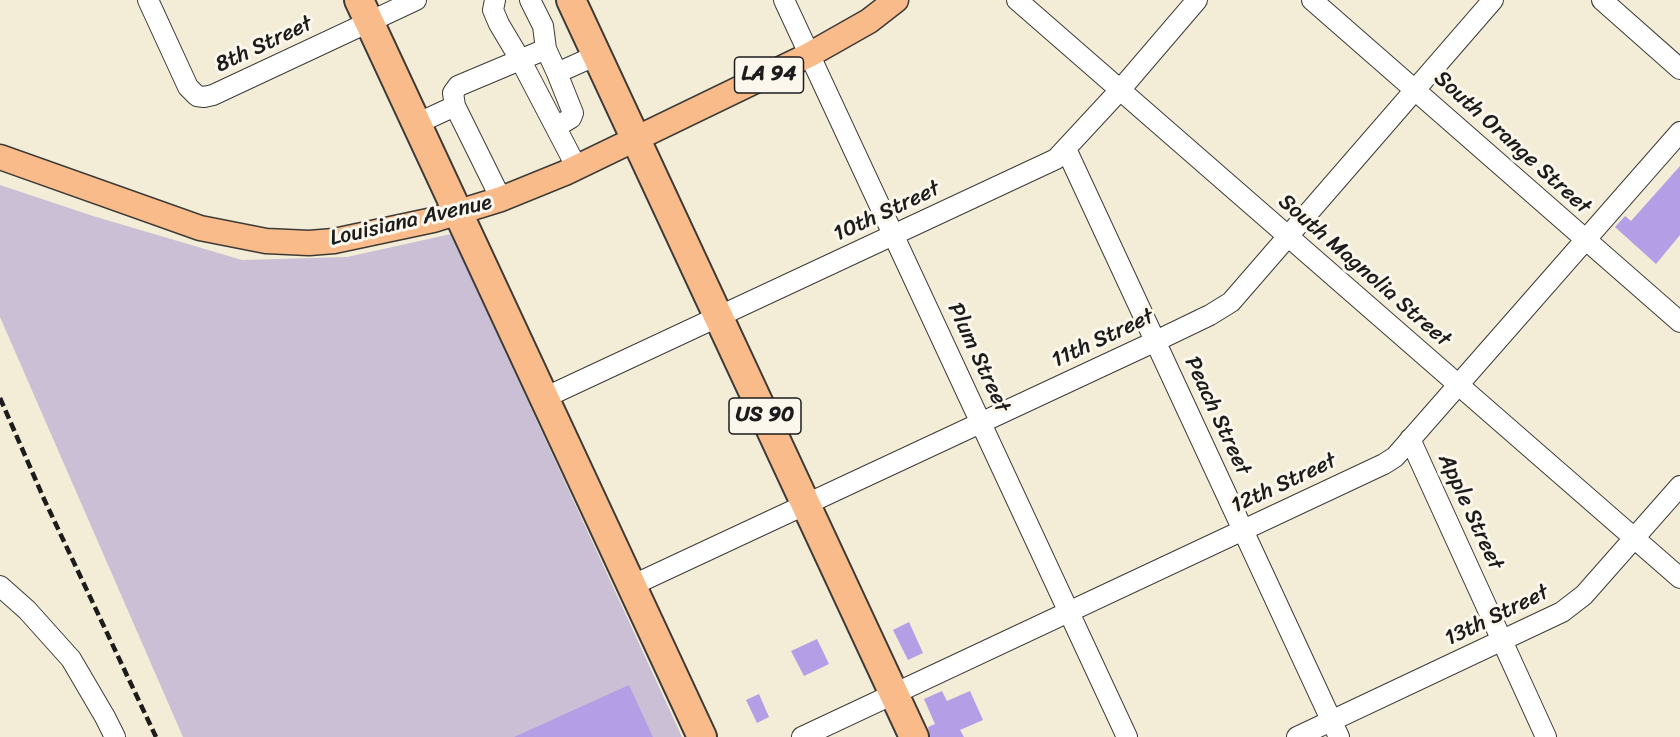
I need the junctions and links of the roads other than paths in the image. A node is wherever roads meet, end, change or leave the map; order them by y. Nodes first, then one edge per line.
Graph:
1 (148, 0) edge
2 (416, 0) edge
3 (495, 0) edge
4 (530, 0) edge
5 (571, 0) edge
6 (784, 0) edge
7 (896, 0) edge
8 (1017, 0) edge
9 (1197, 0) edge
10 (1312, 0) edge
11 (1493, 0) edge
12 (1602, 0) edge
13 (364, 11) edge
14 (546, 49) junction
15 (597, 55) junction
16 (809, 55) junction
17 (521, 61) junction
18 (1680, 69) edge
19 (557, 73) junction
20 (1415, 89) junction
21 (1120, 90) junction
22 (455, 106) junction
23 (416, 124) junction
24 (555, 127) junction
25 (1680, 132) edge
26 (636, 139) junction
27 (1066, 149) junction
28 (0, 157) edge
29 (577, 168) junction
30 (501, 199) junction
31 (459, 213) junction
32 (894, 234) junction
33 (1288, 237) junction
34 (1584, 240) junction
35 (719, 318) junction
36 (1680, 322) edge
37 (1156, 341) junction
38 (1458, 384) junction
39 (544, 398) junction
40 (982, 422) junction
41 (1410, 439) junction
42 (1680, 486) edge
43 (806, 505) junction
44 (1243, 530) junction
45 (1635, 538) junction
46 (1680, 578) edge
47 (0, 586) edge
48 (631, 586) junction
49 (1069, 612) junction
50 (1503, 641) junction
51 (894, 694) junction
52 (1335, 729) edge
53 (115, 737) edge
54 (702, 737) edge
55 (802, 737) edge
56 (914, 737) edge
57 (1127, 737) edge
58 (1297, 737) edge
59 (1546, 737) edge

1 - 13 street, 8th Street
2 - 13 street, 8th Street
3 - 17 street
4 - 14 street
5 - 15 highway, US 90
6 - 16 street, Plum Street
7 - 16 main road, Louisiana Avenue / LA 94
8 - 21 street, South Magnolia Street
9 - 21 street, 10th Street
10 - 20 street, South Orange Street
11 - 20 street, 11th Street
12 - 18 street
13 - 23 highway
14 - 17 street
14 - 19 street
15 - 19 street
15 - 26 highway, US 90
16 - 26 main road, Louisiana Avenue / LA 94
16 - 32 street, Plum Street
17 - 22 street
17 - 24 street
19 - 24 street
20 - 33 street, 11th Street
20 - 34 street, South Orange Street
21 - 27 street, 10th Street
21 - 33 street, South Magnolia Street
22 - 23 street
22 - 30 street
23 - 31 highway
24 - 29 street
25 - 34 street, 12th Street
26 - 29 main road, Louisiana Avenue
26 - 35 highway, US 90
27 - 32 street, 10th Street
27 - 37 street, Peach Street
28 - 31 main road, Louisiana Avenue
29 - 30 main road, Louisiana Avenue
30 - 31 main road, Louisiana Avenue
31 - 39 highway
32 - 35 street, 10th Street
32 - 40 street, Plum Street
33 - 37 street, 11th Street
33 - 38 street, South Magnolia Street
34 - 36 street, South Orange Street
34 - 38 street, 12th Street
35 - 39 street, 10th Street
35 - 43 highway, US 90
37 - 40 street, 11th Street
37 - 44 street, Peach Street
38 - 41 street, 12th Street
38 - 45 street, South Magnolia Street
39 - 48 highway
40 - 43 street, 11th Street
40 - 49 street, Plum Street
41 - 44 street, 12th Street
41 - 50 street, Apple Street
42 - 45 street, 13th Street
43 - 48 street, 11th Street
43 - 51 highway, US 90
44 - 49 street, 12th Street
44 - 52 street, Peach Street
45 - 46 street, South Magnolia Street
45 - 50 street, 13th Street
47 - 53 street
48 - 54 highway
49 - 51 street, 12th Street
49 - 57 street, Plum Street
50 - 52 street, 13th Street
50 - 59 street, Apple Street
51 - 55 street, 12th Street
51 - 56 highway, US 90
52 - 58 street, 13th Street

